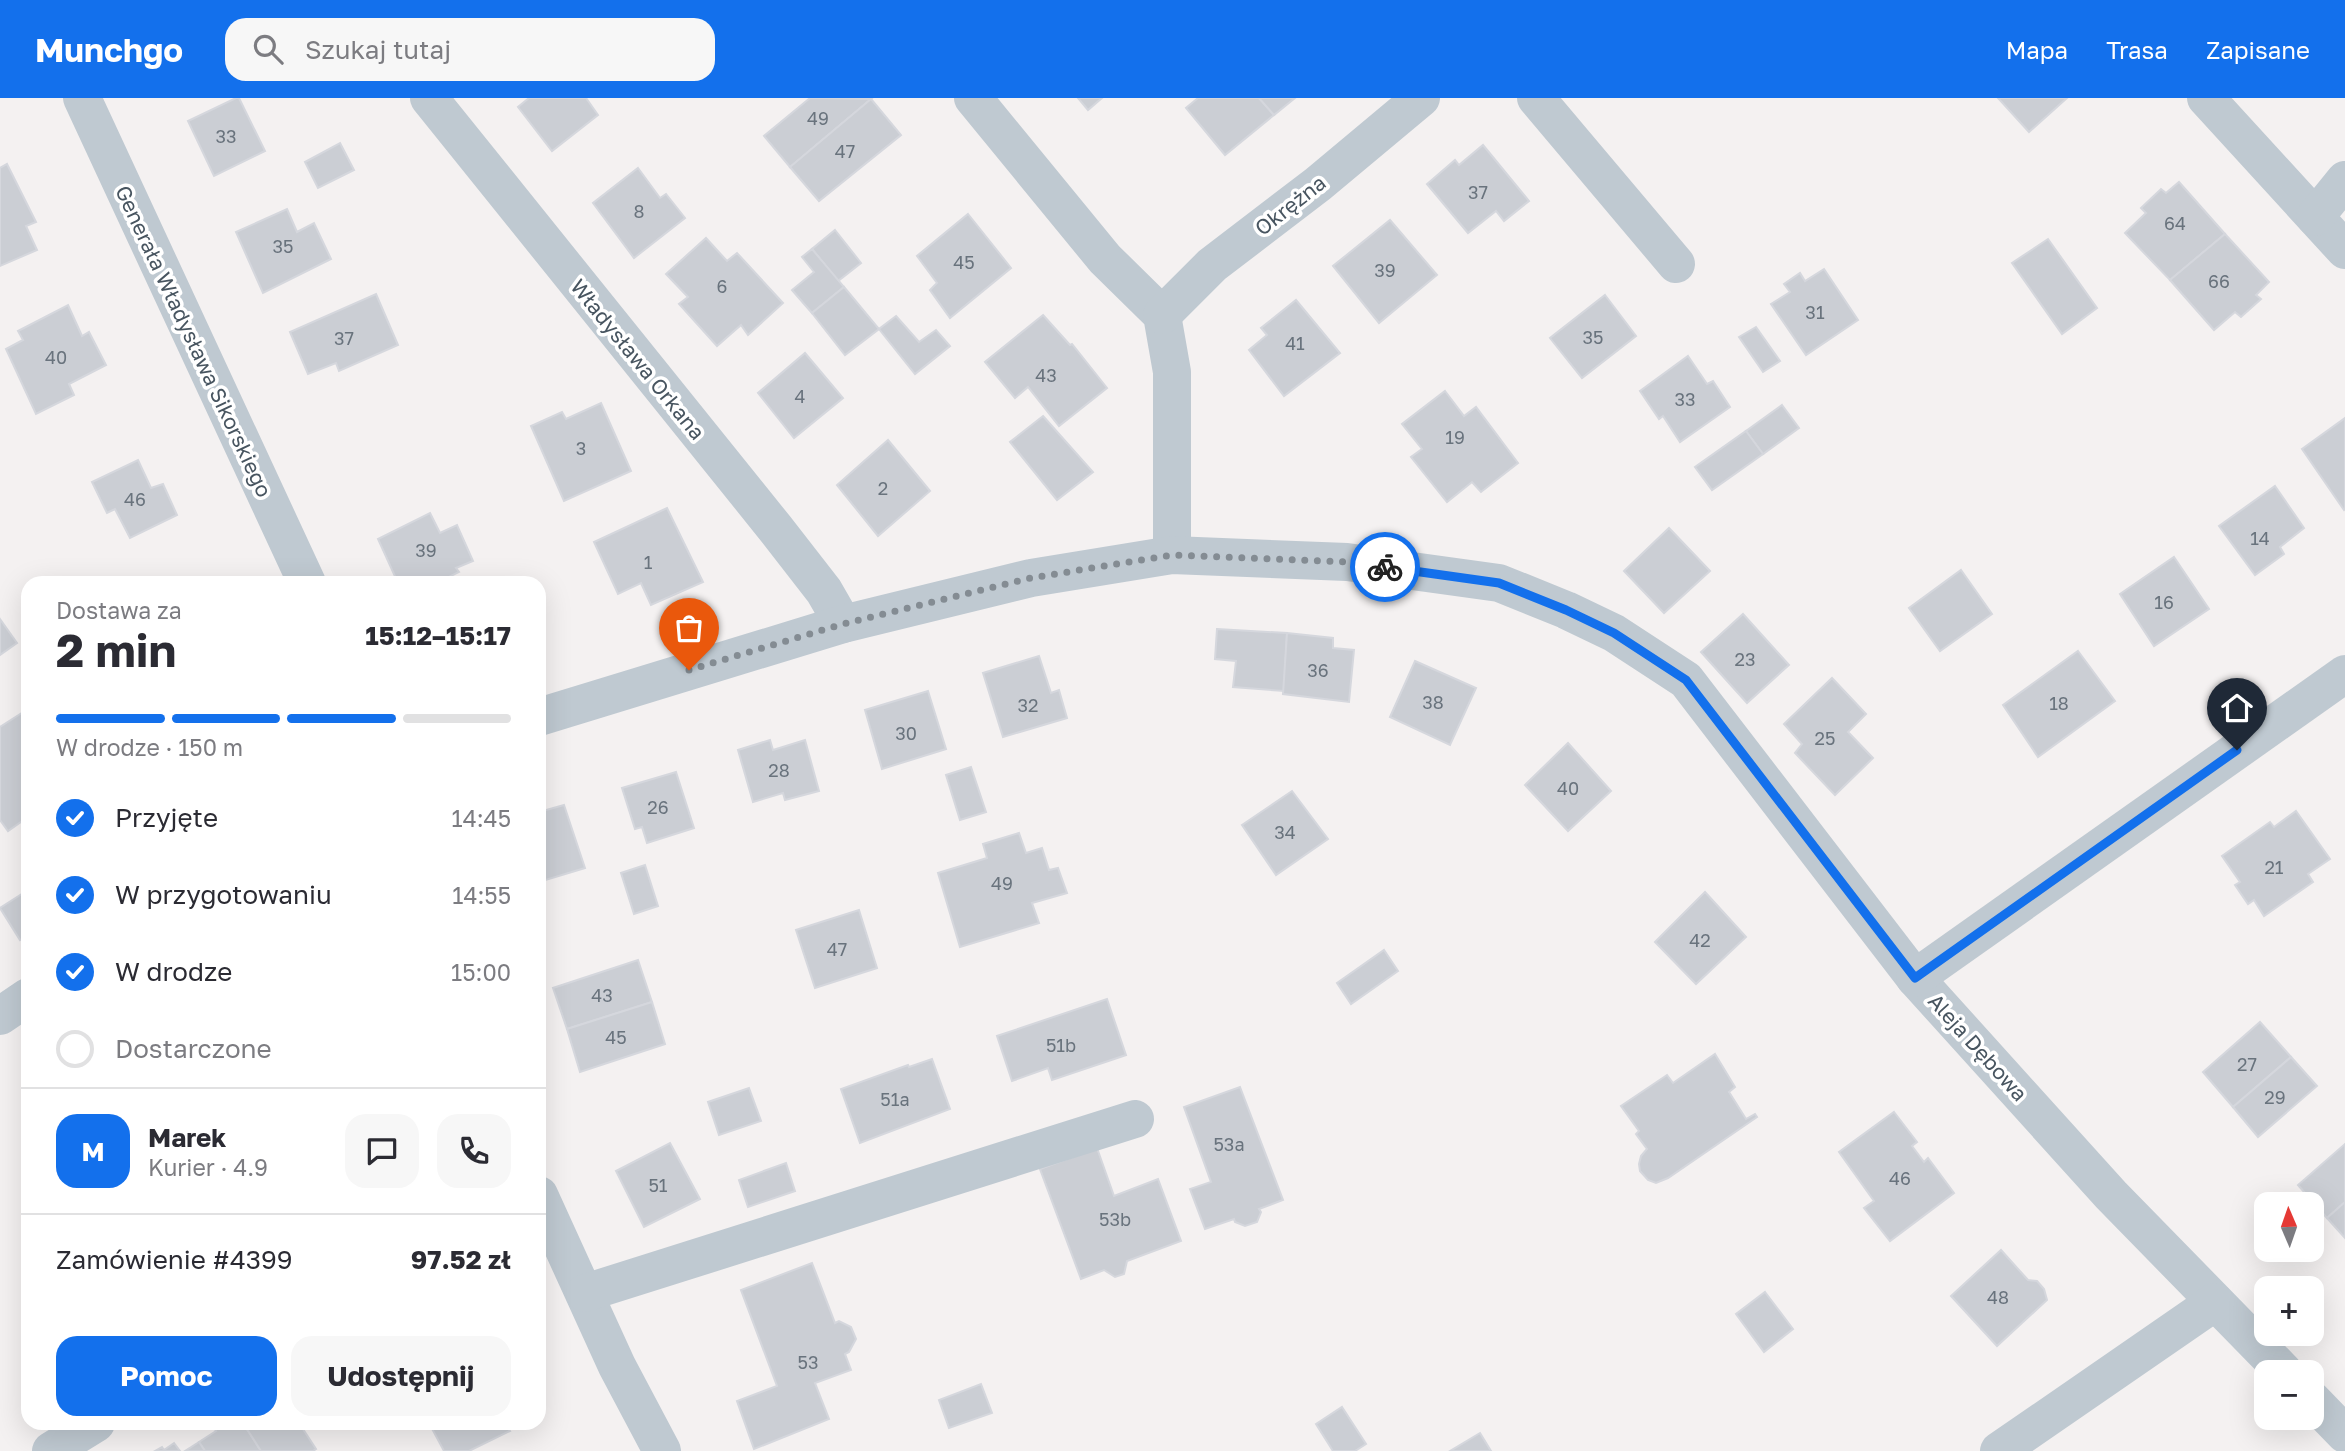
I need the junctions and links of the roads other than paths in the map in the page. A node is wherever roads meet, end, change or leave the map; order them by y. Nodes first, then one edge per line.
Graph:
1 (82, 98) edge
2 (429, 98) edge
3 (973, 98) edge
4 (1421, 98) edge
5 (1536, 98) edge
6 (2206, 98) edge
7 (2345, 180) edge
8 (2315, 217) junction
9 (2345, 250) edge
10 (1676, 264) dead end
11 (1162, 315) junction
12 (1172, 555) junction
13 (304, 576) edge
14 (843, 624) junction
15 (2345, 674) edge
16 (546, 715) edge
17 (1915, 978) junction
18 (21, 1002) edge
19 (0, 1016) edge
20 (1136, 1119) dead end
21 (546, 1210) edge
22 (585, 1293) junction
23 (2215, 1302) junction
24 (2272, 1360) edge
25 (2324, 1413) edge
26 (85, 1430) edge
27 (2345, 1434) edge
28 (51, 1451) edge
29 (662, 1451) edge
30 (1999, 1451) edge

1 - 13 street, Generała Władysława Sikorskiego
2 - 14 street, Władysława Orkana
3 - 11 street
4 - 11 street, Okrężna
5 - 10 street
6 - 8 street
7 - 8 street
8 - 9 street
11 - 12 street
12 - 14 street, Aleja Dębowa
12 - 17 street, Aleja Dębowa
14 - 16 street, Aleja Dębowa
15 - 17 street
17 - 23 street, Aleja Dębowa
18 - 19 street
20 - 22 street
21 - 22 street
22 - 29 street
23 - 24 street, Aleja Dębowa
23 - 30 street
25 - 27 street
26 - 28 street

